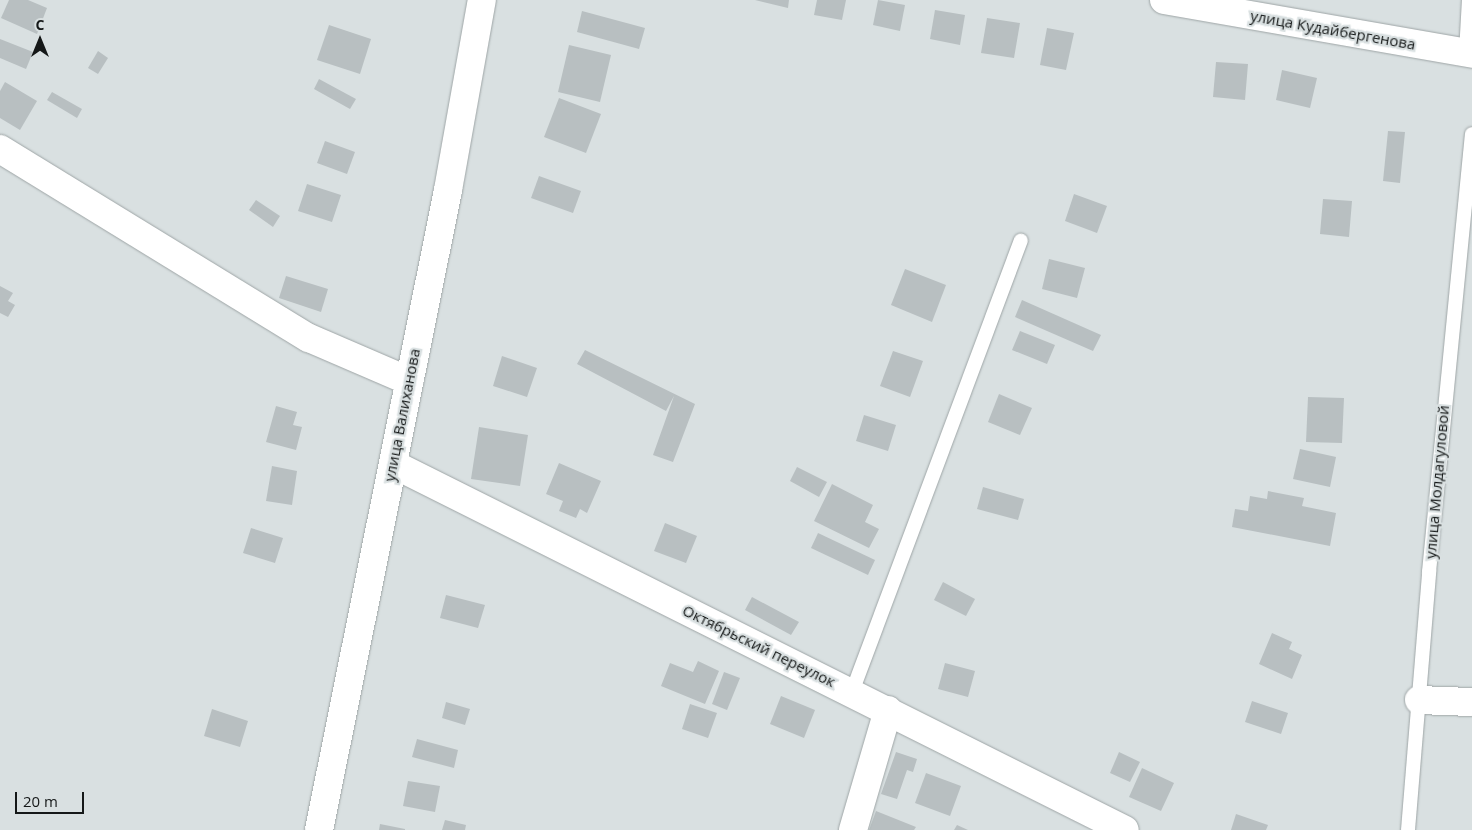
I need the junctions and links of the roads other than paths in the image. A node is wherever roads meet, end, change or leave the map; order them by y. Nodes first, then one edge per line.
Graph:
1 (482, 0) edge
2 (1164, 0) edge
3 (1469, 0) edge
4 (1470, 56) edge
5 (1472, 134) edge
6 (0, 149) edge
7 (1021, 241) dead end
8 (410, 381) junction
9 (392, 464) junction
10 (852, 692) junction
11 (1419, 700) junction
12 (1472, 702) edge
13 (888, 710) junction
14 (319, 830) edge
15 (853, 830) edge
16 (1125, 830) edge
17 (1408, 830) edge

1 - 8 street, улица Валиханова
2 - 4 street, улица Кудайбергенова
3 - 4 lane
5 - 11 lane, улица Молдагуловой
6 - 8 street
7 - 10 lane
8 - 9 street, улица Валиханова
9 - 10 street, Октябрьский переулок
9 - 14 street, улица Валиханова
10 - 13 street, Октябрьский переулок
11 - 12 street
11 - 17 lane, улица Молдагуловой
13 - 15 street
13 - 16 street, Октябрьский переулок

